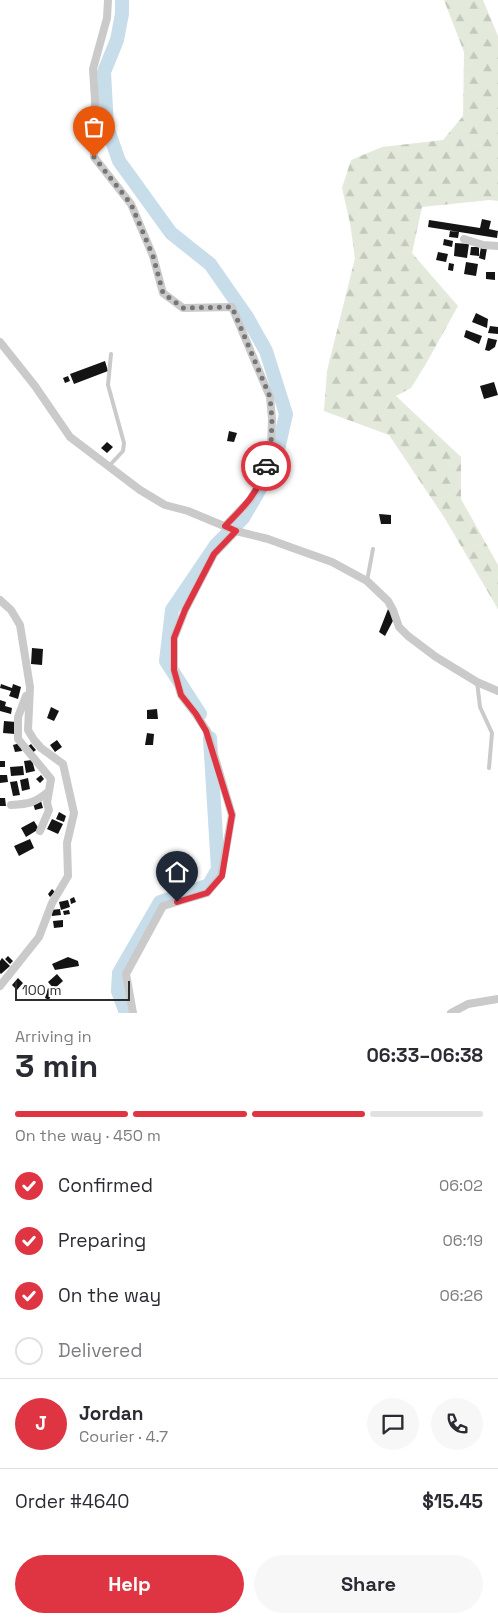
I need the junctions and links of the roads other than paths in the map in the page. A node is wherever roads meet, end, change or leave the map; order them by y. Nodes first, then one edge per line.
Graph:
1 (108, 0) edge
2 (464, 239) dead end
3 (498, 246) edge
4 (0, 342) edge
5 (111, 354) dead end
6 (108, 466) junction
7 (231, 529) junction
8 (374, 549) dead end
9 (367, 580) junction
10 (0, 600) edge
11 (477, 682) junction
12 (30, 687) junction
13 (498, 691) edge
14 (489, 768) dead end
15 (49, 791) junction
16 (11, 805) dead end
17 (40, 831) dead end
18 (0, 986) edge
19 (498, 999) edge
20 (133, 1013) edge
21 (451, 1013) edge

1 - 7 street
2 - 3 street
4 - 6 street
5 - 6 lane
6 - 7 street
7 - 9 street
7 - 20 street
8 - 9 lane
9 - 11 street
10 - 12 street
11 - 13 street
11 - 14 lane
12 - 15 street
12 - 18 street
15 - 16 street
15 - 17 street
19 - 21 street

